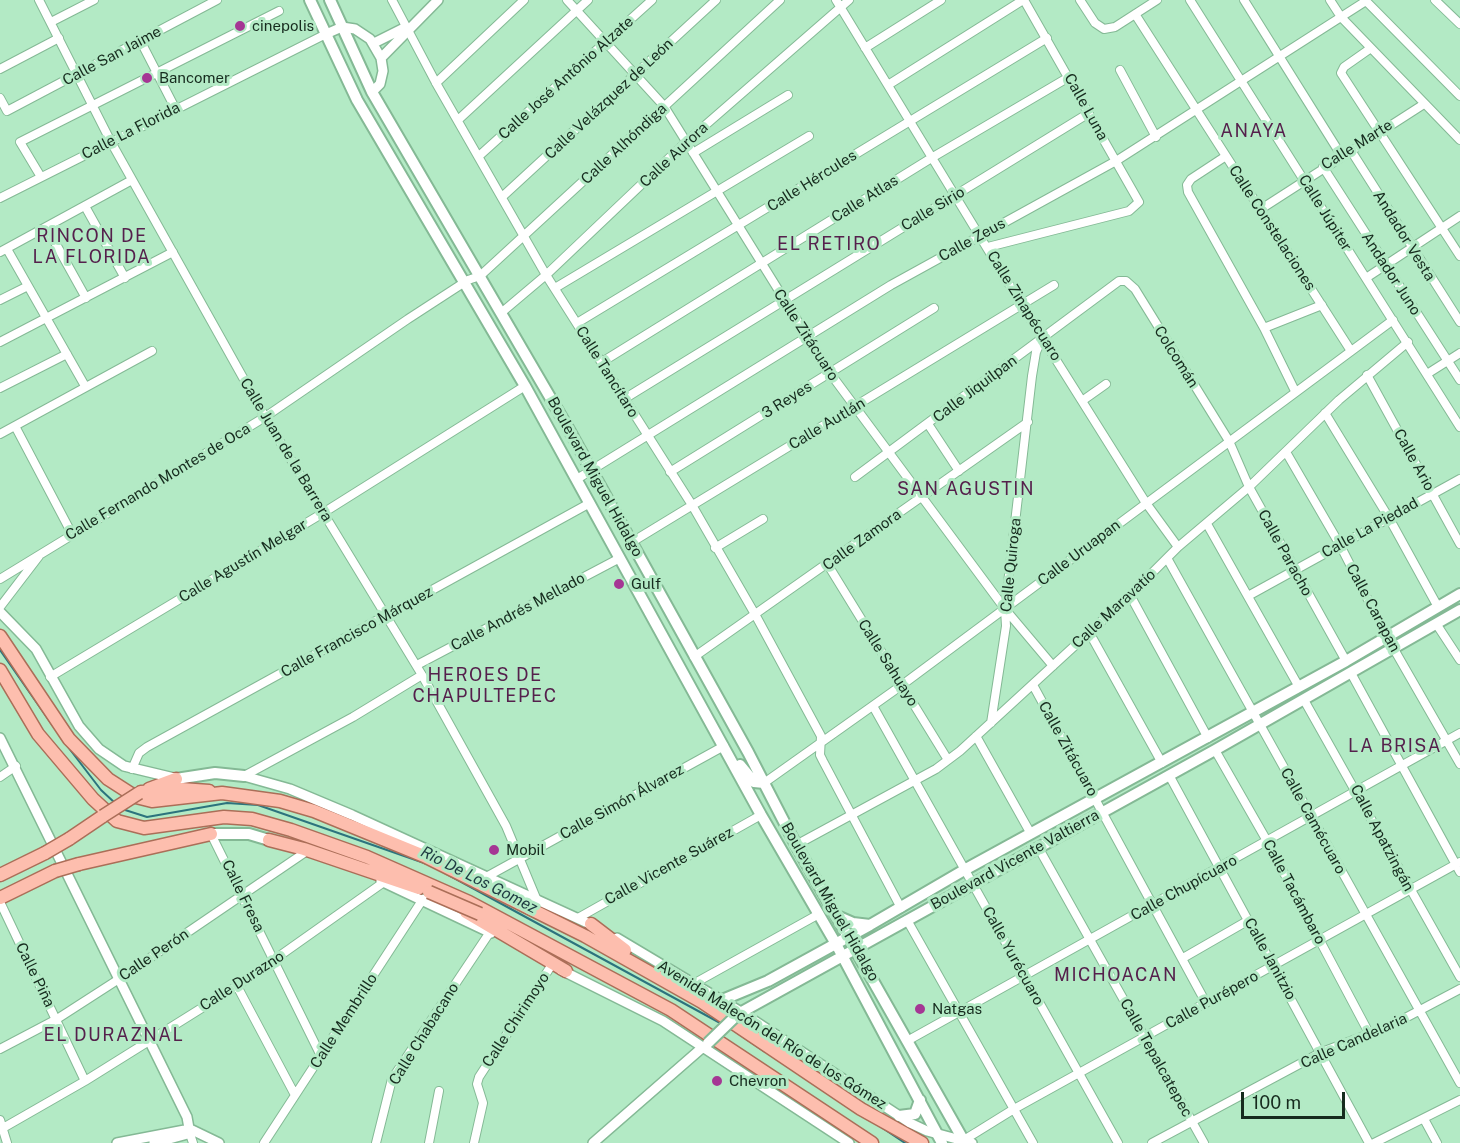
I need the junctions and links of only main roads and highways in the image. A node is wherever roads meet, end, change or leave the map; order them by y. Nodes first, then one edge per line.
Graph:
1 (310, 0) edge
2 (330, 0) edge
3 (332, 44) junction
4 (372, 92) junction
5 (1460, 594) edge
6 (1460, 610) edge
7 (0, 636) edge
8 (0, 670) edge
9 (0, 678) edge
10 (38, 734) junction
11 (726, 749) junction
12 (244, 776) road end
13 (176, 779) joint
14 (764, 783) junction
15 (140, 793) junction
16 (222, 793) junction
17 (212, 834) joint
18 (269, 840) joint
19 (0, 875) edge
20 (415, 878) junction
21 (0, 900) edge
22 (837, 916) junction
23 (591, 924) road end
24 (870, 925) junction
25 (826, 926) junction
26 (884, 933) junction
27 (850, 936) junction
28 (836, 944) junction
29 (857, 949) junction
30 (819, 952) junction
31 (843, 956) junction
32 (865, 963) junction
33 (566, 971) road end
34 (636, 990) junction
35 (679, 990) junction
36 (748, 990) junction
37 (722, 1000) road end
38 (755, 1004) junction
39 (706, 1045) road end
40 (920, 1100) junction
41 (899, 1116) road end
42 (940, 1139) edge
43 (967, 1142) edge
44 (872, 1143) edge
45 (922, 1143) edge

1 - 3 main road, Boulevard Miguel Hidalgo
2 - 4 main road, Boulevard Miguel Hidalgo
3 - 4 main road
3 - 11 main road, Boulevard Miguel Hidalgo
4 - 14 main road, Boulevard Miguel Hidalgo
5 - 24 main road, Boulevard Vicente Valtierra
6 - 26 main road, Boulevard Vicente Valtierra
7 - 16 main road, Avenida Malecón del Río de los Gómez
8 - 10 main road
9 - 10 main road
10 - 20 main road
11 - 14 main road
11 - 25 main road, Boulevard Miguel Hidalgo
12 - 13 main road, Avenida Malecón del Río de los Gómez
13 - 15 main road
14 - 22 main road, Boulevard Miguel Hidalgo
15 - 16 main road
15 - 19 main road, bridge
16 - 35 main road, Avenida Malecón del Río de los Gómez
17 - 18 main road
17 - 21 main road, bridge
18 - 34 main road, bridge
20 - 33 main road
20 - 34 main road
22 - 24 main road
22 - 27 main road, Boulevard Miguel Hidalgo
23 - 35 main road
24 - 27 main road, Boulevard Vicente Valtierra
25 - 28 main road, Boulevard Miguel Hidalgo
25 - 30 main road
26 - 29 main road, Boulevard Vicente Valtierra
26 - 32 main road
27 - 28 main road, Boulevard Vicente Valtierra
27 - 29 main road, Boulevard Miguel Hidalgo
28 - 30 main road, Boulevard Vicente Valtierra
28 - 31 main road, Boulevard Miguel Hidalgo
29 - 31 main road, Boulevard Vicente Valtierra
29 - 32 main road, Boulevard Miguel Hidalgo
30 - 36 main road, Boulevard Vicente Valtierra
31 - 38 main road, Boulevard Vicente Valtierra
31 - 40 main road, Boulevard Miguel Hidalgo
32 - 43 main road, Boulevard Miguel Hidalgo
34 - 44 main road
35 - 45 main road, Avenida Malecón del Río de los Gómez
36 - 37 main road, Boulevard Vicente Valtierra
36 - 38 main road
38 - 39 main road, Boulevard Vicente Valtierra, bridge
40 - 41 main road
40 - 42 main road, Boulevard Miguel Hidalgo

